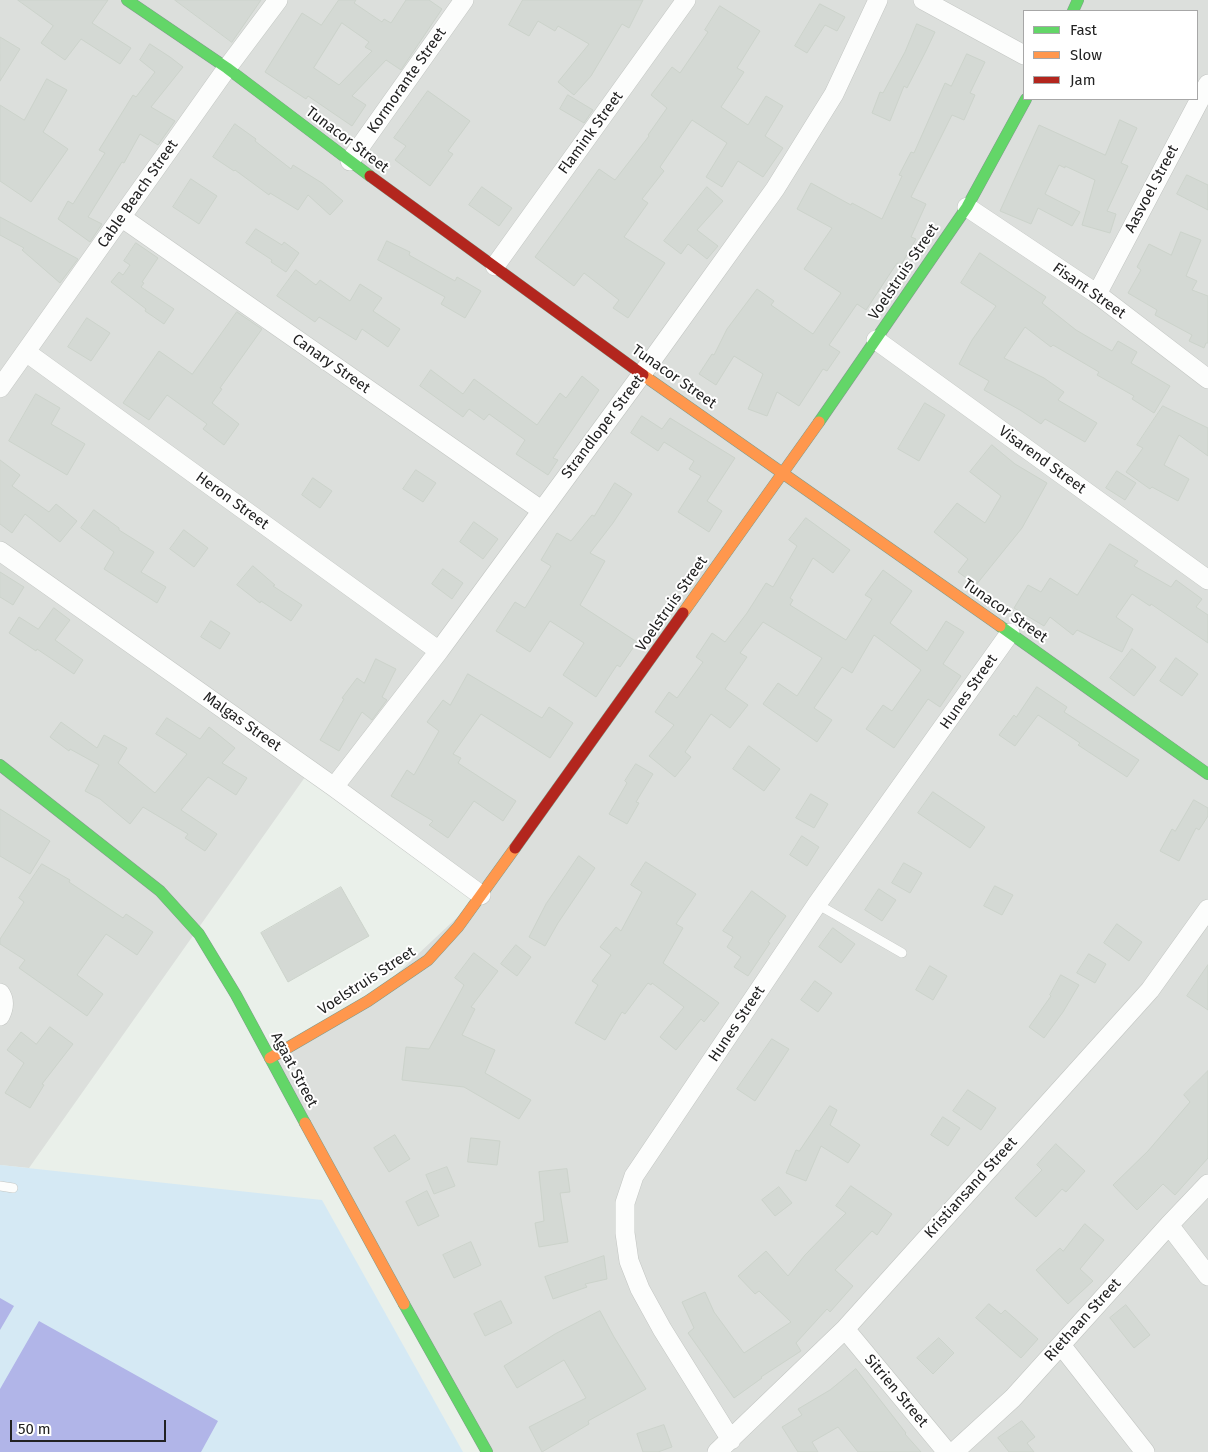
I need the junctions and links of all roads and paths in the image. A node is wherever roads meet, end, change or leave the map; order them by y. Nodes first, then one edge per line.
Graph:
1 (127, 0) edge
2 (278, 0) edge
3 (464, 0) edge
4 (686, 0) edge
5 (878, 0) edge
6 (923, 0) edge
7 (1023, 54) edge
8 (227, 68) junction
9 (1208, 84) edge
10 (1025, 100) edge
11 (350, 161) junction
12 (967, 207) junction
13 (121, 217) junction
14 (495, 266) junction
15 (1097, 294) junction
16 (876, 340) junction
17 (26, 352) junction
18 (642, 374) junction
19 (1208, 378) edge
20 (0, 388) edge
21 (784, 473) junction
22 (541, 510) junction
23 (0, 551) edge
24 (1208, 580) edge
25 (1010, 633) junction
26 (439, 651) junction
27 (0, 765) edge
28 (1208, 774) edge
29 (334, 787) junction
30 (481, 895) junction
31 (817, 904) junction
32 (1208, 909) edge
33 (902, 953) dead end
34 (0, 993) edge
35 (0, 1016) edge
36 (270, 1058) junction
37 (1208, 1184) edge
38 (0, 1186) edge
39 (14, 1188) dead end
40 (1169, 1225) junction
41 (1208, 1276) edge
42 (845, 1329) junction
43 (1061, 1345) junction
44 (724, 1446) edge
45 (486, 1452) edge
46 (947, 1452) edge
47 (954, 1452) edge
48 (1145, 1452) edge

1 - 8 street, Tunacor Street
2 - 8 street, Cable Beach Street
3 - 11 street, Kormorante Street
4 - 14 street, Flamink Street
5 - 18 street, Strandloper Street
6 - 7 street
8 - 11 street, Tunacor Street
8 - 13 street, Cable Beach Street
9 - 15 street, Aasvoel Street
10 - 12 street, Voelstruis Street
11 - 14 street, Tunacor Street
12 - 15 street, Fisant Street
12 - 16 street, Voelstruis Street
13 - 17 street, Cable Beach Street
13 - 22 street, Canary Street
14 - 18 street, Tunacor Street
15 - 19 street, Fisant Street
16 - 21 street, Voelstruis Street
16 - 24 street, Visarend Street
17 - 20 street, Cable Beach Street
17 - 26 street, Heron Street
18 - 21 street, Tunacor Street
18 - 22 street, Strandloper Street
21 - 25 street, Tunacor Street
21 - 30 street, Voelstruis Street
22 - 26 street, Strandloper Street
23 - 29 street, Malgas Street
25 - 28 street, Tunacor Street
25 - 31 street, Hunes Street
26 - 29 street, Strandloper Street
27 - 36 street, Agaat Street
29 - 30 street, Malgas Street
30 - 36 street, Voelstruis Street
31 - 33 lane
31 - 44 street, Hunes Street
32 - 42 street, Kristiansand Street
34 - 35 street
36 - 45 street, Agaat Street
37 - 40 street, Riethaan Street
38 - 39 lane
40 - 41 street
40 - 43 street, Riethaan Street
42 - 44 street, Kristiansand Street
42 - 46 street, Sitrien Street
43 - 47 street, Riethaan Street
43 - 48 street

